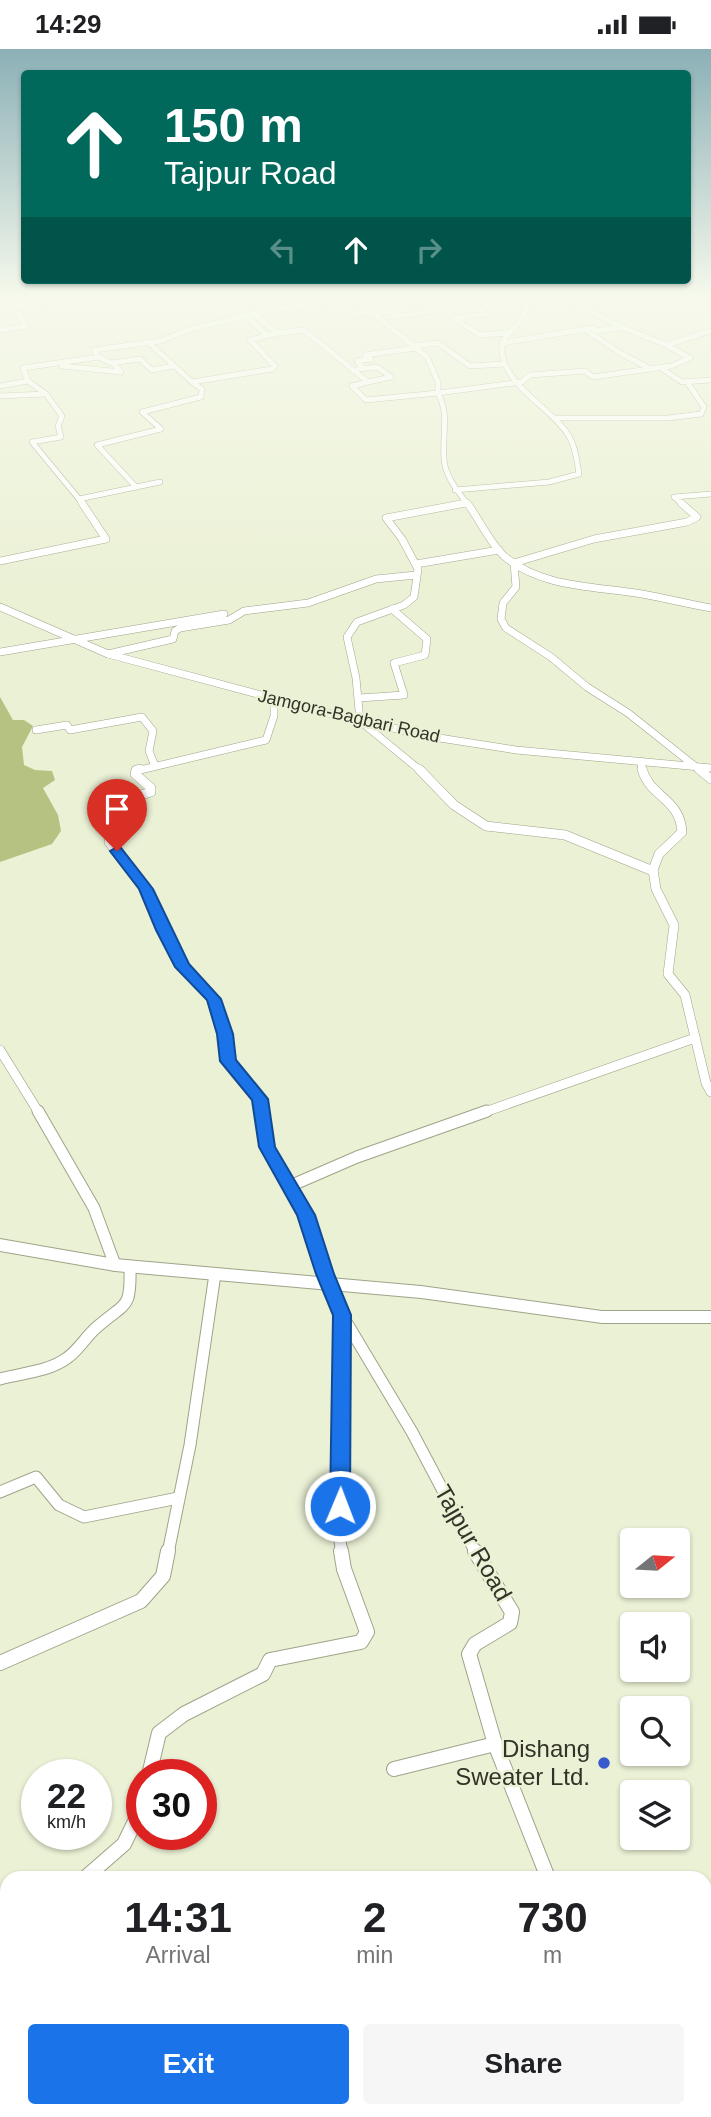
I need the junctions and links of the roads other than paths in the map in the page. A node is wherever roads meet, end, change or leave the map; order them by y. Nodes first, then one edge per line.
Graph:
1 (438, 393) edge
2 (46, 394) joint
3 (201, 394) edge
4 (360, 394) edge
5 (433, 394) edge
6 (529, 394) edge
7 (695, 394) edge
8 (0, 396) edge
9 (555, 418) junction
10 (160, 482) dead end
11 (136, 487) junction
12 (455, 490) junction
13 (711, 494) edge
14 (79, 499) junction
15 (467, 503) junction
16 (499, 550) junction
17 (0, 561) edge
18 (514, 562) junction
19 (416, 564) junction
20 (416, 575) junction
21 (0, 607) edge
22 (711, 608) edge
23 (392, 609) junction
24 (244, 611) junction
25 (77, 640) junction
26 (0, 652) edge
27 (108, 654) junction
28 (359, 698) junction
29 (274, 699) junction
30 (360, 721) junction
31 (36, 730) dead end
32 (640, 761) junction
33 (155, 766) junction
34 (696, 766) junction
35 (711, 768) edge
36 (711, 779) edge
37 (653, 871) junction
38 (695, 1038) junction
39 (0, 1050) edge
40 (709, 1086) edge
41 (290, 1186) junction
42 (0, 1245) edge
43 (122, 1266) junction
44 (215, 1274) junction
45 (328, 1282) junction
46 (342, 1315) junction
47 (711, 1317) edge
48 (0, 1379) edge
49 (0, 1492) edge
50 (178, 1498) junction
51 (0, 1663) edge
52 (495, 1744) junction
53 (153, 1759) edge
54 (394, 1769) dead end
55 (126, 1840) edge
56 (93, 1871) edge
57 (545, 1871) edge

1 - 12 street
2 - 8 street
2 - 14 street
3 - 11 street
4 - 5 street
6 - 9 street
7 - 9 street
9 - 12 street
10 - 11 street
11 - 14 street
12 - 15 street
13 - 18 street
14 - 17 street
15 - 16 street
15 - 19 street
16 - 18 street
16 - 19 street
18 - 22 street
18 - 34 street
19 - 20 street
20 - 23 street
20 - 24 street
21 - 25 street, Jamgora-Bagbari Road
23 - 28 street
23 - 28 street
24 - 25 street
24 - 27 street
25 - 26 street
25 - 27 street, Jamgora-Bagbari Road
27 - 29 street, Jamgora-Bagbari Road
28 - 30 street
29 - 30 street, Jamgora-Bagbari Road
29 - 33 street
30 - 32 street, Jamgora-Bagbari Road
30 - 37 street
31 - 33 street
32 - 34 street, Jamgora-Bagbari Road
32 - 37 street
33 - 41 street, Tajpur Road
34 - 35 street, Jamgora-Bagbari Road
34 - 36 street
37 - 38 street
38 - 40 street
38 - 41 street
39 - 43 street
41 - 45 street, Tajpur Road
42 - 43 street
43 - 44 street
43 - 48 street
44 - 45 street
44 - 50 street
45 - 46 street, Tajpur Road
45 - 47 street
46 - 52 street, Tajpur Road
46 - 53 street
49 - 50 street
50 - 51 street
52 - 54 street
52 - 57 street, Tajpur Road
55 - 56 street

